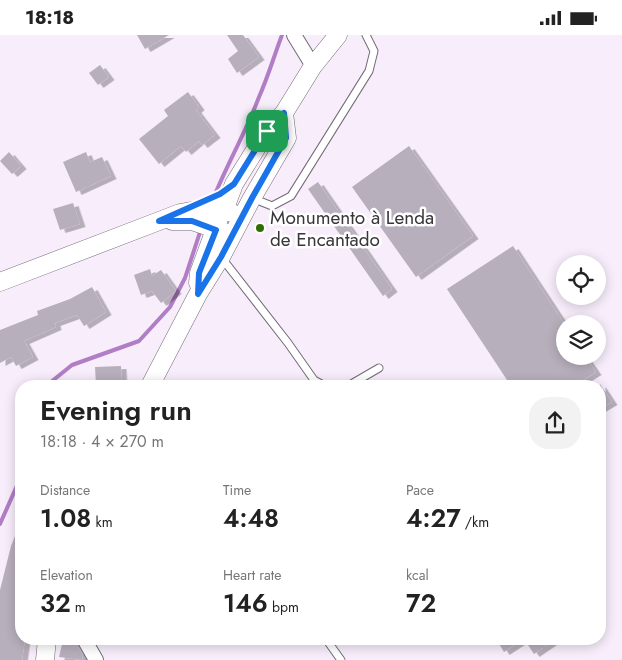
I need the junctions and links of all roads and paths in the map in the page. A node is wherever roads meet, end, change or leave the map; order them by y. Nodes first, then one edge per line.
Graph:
1 (294, 35) edge
2 (338, 35) edge
3 (366, 35) edge
4 (313, 66) junction
5 (284, 113) junction
6 (252, 198) junction
7 (225, 199) junction
8 (193, 211) junction
9 (241, 218) junction
10 (220, 231) junction
11 (221, 257) junction
12 (0, 282) edge
13 (198, 294) junction
14 (378, 368) dead end
15 (153, 380) edge
16 (314, 380) edge
17 (358, 380) edge
18 (46, 645) edge
19 (87, 645) edge
20 (331, 645) edge
21 (45, 660) edge
22 (96, 660) edge
23 (342, 660) edge

1 - 4 street
2 - 4 street
3 - 6 lane
4 - 5 street
5 - 6 street
5 - 7 street
6 - 9 street
7 - 8 street
7 - 9 street
7 - 10 street
8 - 10 street
8 - 12 street
9 - 10 street
10 - 11 street
10 - 13 street
11 - 13 street
11 - 16 lane
13 - 15 street
14 - 17 lane
18 - 21 street
19 - 22 street
20 - 23 lane

